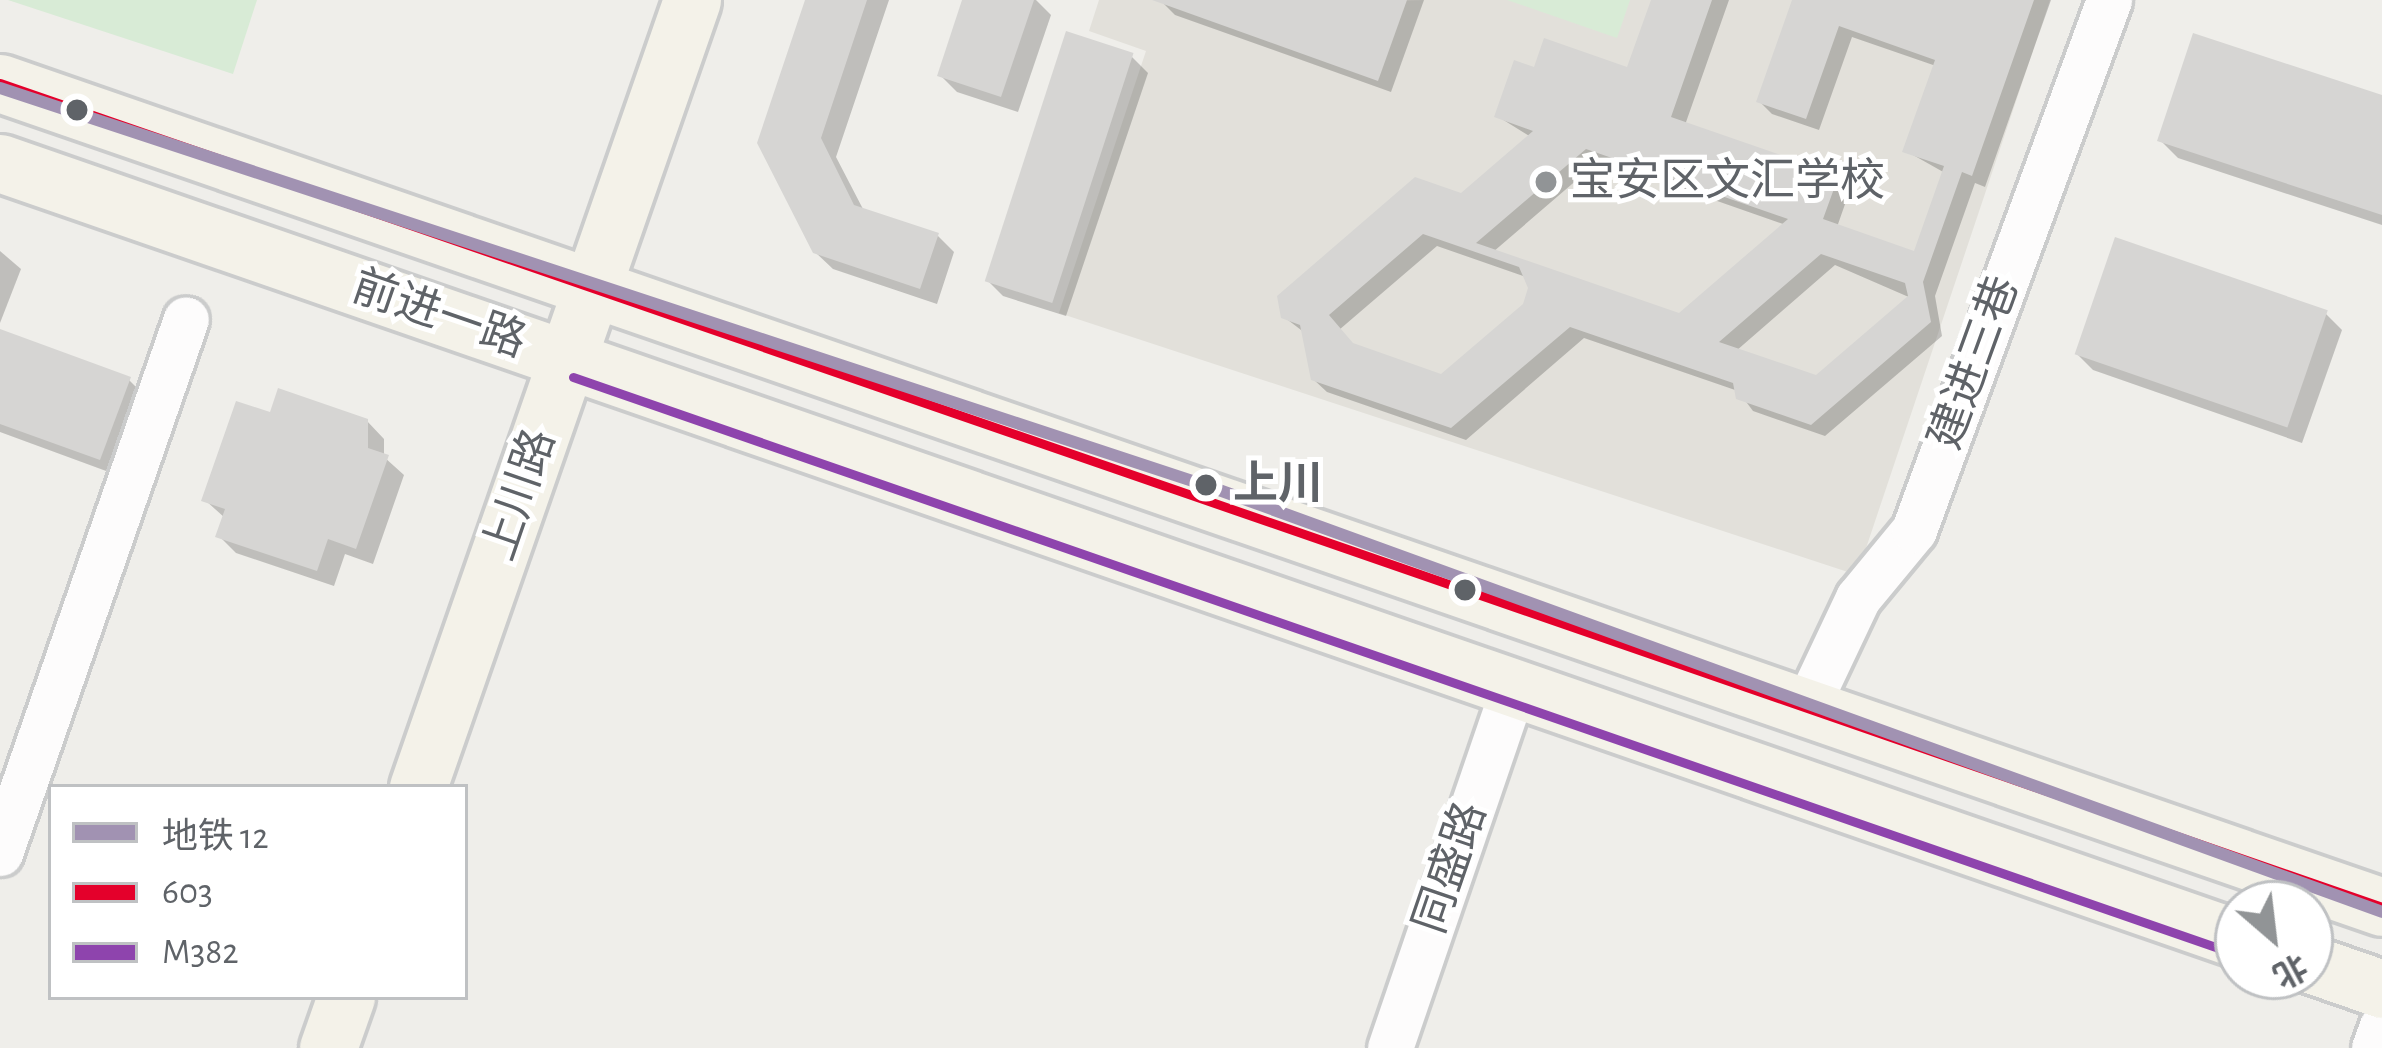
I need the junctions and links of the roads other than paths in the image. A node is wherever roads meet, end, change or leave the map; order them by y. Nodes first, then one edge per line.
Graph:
1 (692, 0) edge
2 (731, 0) edge
3 (2109, 0) edge
4 (0, 83) edge
5 (0, 163) edge
6 (610, 294) junction
7 (186, 319) dead end
8 (584, 366) junction
9 (1513, 688) junction
10 (1806, 708) junction
11 (419, 784) edge
12 (459, 784) edge
13 (35, 811) edge
14 (0, 853) edge
15 (2382, 907) edge
16 (2214, 931) edge
17 (2334, 972) edge
18 (2382, 989) edge
19 (345, 1000) edge
20 (384, 1000) edge
21 (2382, 1026) edge
22 (328, 1048) edge
23 (368, 1048) edge
24 (1390, 1048) edge
25 (2374, 1048) edge

1 - 6 main road, 上川路
2 - 6 main road, 上川路
3 - 10 street, 建进三巷
4 - 6 main road, 前进一路
5 - 8 main road, 前进一路
6 - 8 main road, 上川路
6 - 10 main road, 前进一路
7 - 13 street
8 - 9 main road, 前进一路
8 - 11 main road, 上川路
8 - 12 main road, 上川路
9 - 16 main road, 前进一路
9 - 24 street, 同盛路
10 - 15 main road, 前进一路
13 - 14 street
17 - 18 main road
19 - 22 main road
20 - 23 main road
21 - 25 street

